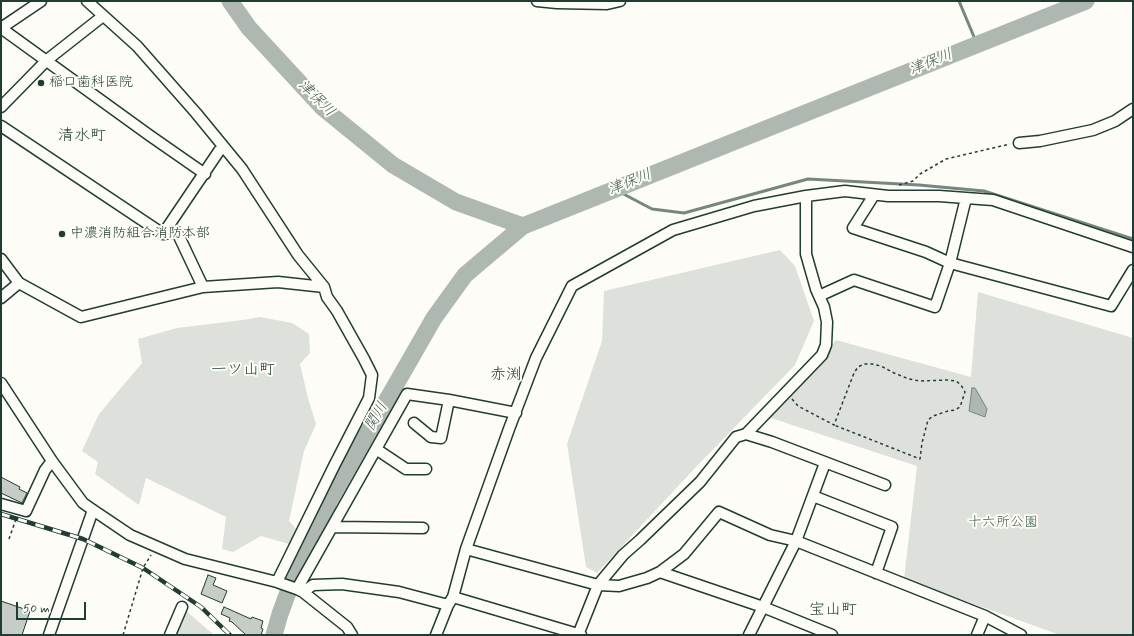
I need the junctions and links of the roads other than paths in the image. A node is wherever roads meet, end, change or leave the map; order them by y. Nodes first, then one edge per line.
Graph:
1 (41, 1) edge
2 (87, 1) edge
3 (537, 1) edge
4 (620, 1) edge
5 (103, 16) junction
6 (1, 28) edge
7 (47, 60) junction
8 (1, 107) edge
9 (1133, 109) edge
10 (1, 126) edge
11 (1019, 143) road end
12 (224, 147) junction
13 (205, 174) junction
14 (874, 195) junction
15 (806, 196) junction
16 (966, 198) junction
17 (163, 234) junction
18 (1133, 247) edge
19 (1, 259) edge
20 (950, 263) junction
21 (1133, 270) edge
22 (19, 283) junction
23 (203, 287) junction
24 (324, 287) junction
25 (819, 296) junction
26 (1, 298) edge
27 (1, 383) edge
28 (449, 400) junction
29 (516, 413) junction
30 (414, 423) dead end
31 (746, 434) junction
32 (376, 449) junction
33 (52, 461) junction
34 (825, 463) junction
35 (426, 469) dead end
36 (885, 485) dead end
37 (813, 496) junction
38 (1, 504) edge
39 (93, 510) junction
40 (332, 527) junction
41 (423, 528) dead end
42 (796, 542) junction
43 (466, 549) junction
44 (660, 572) junction
45 (876, 573) junction
46 (277, 582) junction
47 (598, 585) junction
48 (300, 590) junction
49 (451, 601) junction
50 (182, 607) dead end
51 (763, 607) junction
52 (985, 616) junction
53 (48, 635) edge
54 (170, 635) edge
55 (352, 635) edge
56 (436, 635) edge
57 (579, 635) edge
58 (750, 635) edge
59 (832, 635) edge
60 (977, 635) edge
61 (1021, 635) edge

1 - 6 street
2 - 5 street
3 - 4 street
5 - 7 street
5 - 12 street
6 - 7 street
7 - 8 street
7 - 13 street
9 - 11 street
10 - 17 street
12 - 13 street
12 - 24 street
13 - 17 street
14 - 15 street
14 - 16 street
14 - 20 street
15 - 25 street
15 - 29 street
16 - 18 street
16 - 20 street
17 - 23 street
19 - 22 street
20 - 21 street
20 - 25 street
22 - 23 street
22 - 26 street
23 - 24 street
24 - 46 street
25 - 31 street
27 - 33 street
28 - 29 street
28 - 30 street
28 - 32 street
29 - 43 street
31 - 34 street
31 - 47 street
32 - 35 street
32 - 40 street
33 - 38 street
33 - 39 street
34 - 36 street
34 - 37 street
37 - 42 street
37 - 45 street
39 - 46 street
39 - 53 street
40 - 41 street
40 - 48 street
42 - 44 street
42 - 45 street
42 - 51 street
43 - 47 street
43 - 49 street
44 - 47 street
44 - 51 street
45 - 52 street
46 - 48 street
47 - 57 street
48 - 49 street
48 - 55 street
49 - 56 street
49 - 57 street
50 - 54 street
51 - 58 street
51 - 59 street
52 - 60 street
52 - 61 street

